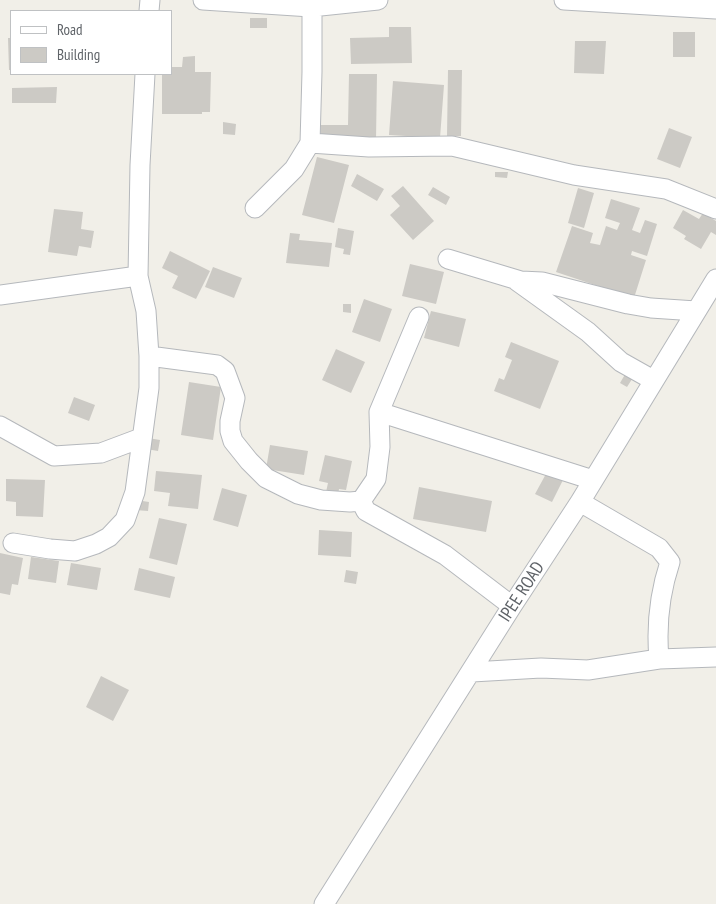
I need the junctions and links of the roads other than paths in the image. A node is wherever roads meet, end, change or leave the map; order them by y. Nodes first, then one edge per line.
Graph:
1 (203, 0) edge
2 (378, 0) edge
3 (564, 0) edge
4 (594, 1) edge
5 (311, 4) edge
6 (716, 9) edge
7 (146, 75) edge
8 (310, 143) junction
9 (255, 208) dead end
10 (716, 209) edge
11 (448, 259) dead end
12 (138, 276) junction
13 (514, 279) junction
14 (716, 279) edge
15 (0, 294) edge
16 (696, 311) junction
17 (419, 317) dead end
18 (149, 356) junction
19 (653, 380) junction
20 (379, 412) junction
21 (0, 426) edge
22 (141, 438) junction
23 (593, 480) junction
24 (361, 501) junction
25 (580, 502) junction
26 (13, 542) dead end
27 (512, 606) junction
28 (716, 658) edge
29 (659, 659) junction
30 (472, 672) junction
31 (324, 904) edge

1 - 5 street
2 - 5 street
3 - 4 street
4 - 6 street
5 - 8 street
7 - 12 street
8 - 9 street
8 - 10 street
11 - 13 street
12 - 15 street
12 - 18 street
13 - 16 street
13 - 19 street
14 - 16 street, IPEE ROAD
16 - 19 street, IPEE ROAD
17 - 20 street
18 - 22 street
18 - 24 street
19 - 23 street, IPEE ROAD
20 - 23 street
20 - 24 street
21 - 22 street
22 - 26 street
23 - 25 street, IPEE ROAD
24 - 27 street
25 - 27 street, IPEE ROAD
25 - 29 street
27 - 30 street, IPEE ROAD
28 - 29 street
29 - 30 street
30 - 31 street, IPEE ROAD

